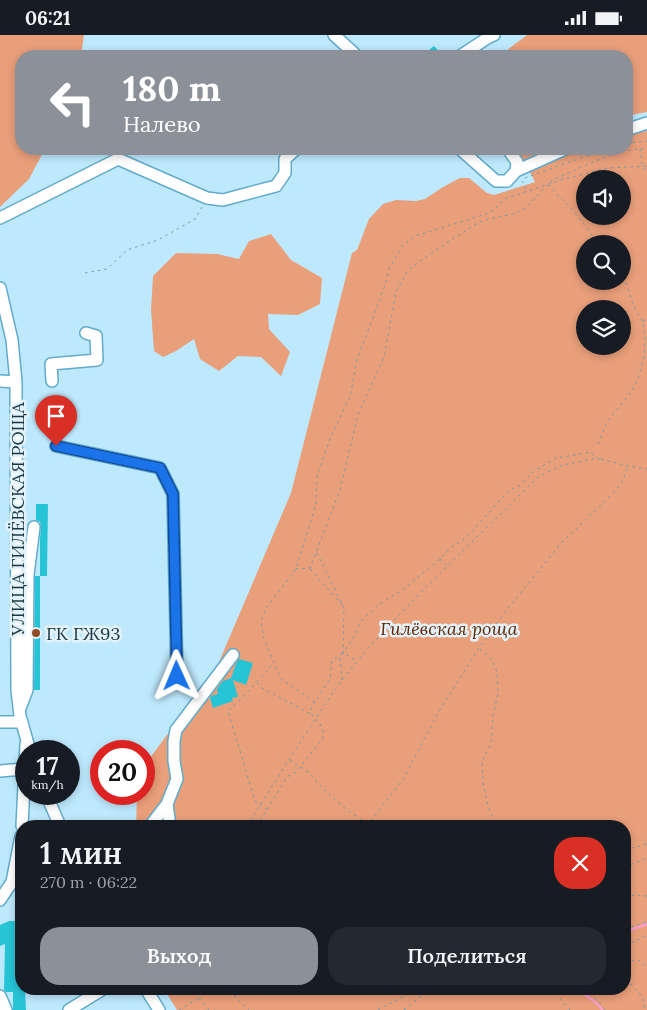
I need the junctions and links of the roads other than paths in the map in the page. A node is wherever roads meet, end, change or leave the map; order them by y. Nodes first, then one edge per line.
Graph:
1 (334, 35) edge
2 (494, 35) edge
3 (349, 50) edge
4 (469, 50) edge
5 (647, 123) edge
6 (633, 128) edge
7 (289, 155) edge
8 (467, 155) edge
9 (512, 155) edge
10 (554, 155) edge
11 (519, 175) junction
12 (0, 218) edge
13 (0, 288) edge
14 (86, 333) dead end
15 (0, 381) edge
16 (52, 381) dead end
17 (16, 382) junction
18 (56, 446) dead end
19 (34, 527) dead end
20 (233, 655) dead end
21 (177, 676) dead end
22 (20, 710) junction
23 (0, 721) edge
24 (22, 722) junction
25 (26, 737) junction
26 (26, 740) edge
27 (27, 740) edge
28 (15, 770) edge
29 (0, 771) edge
30 (167, 804) junction
31 (23, 805) edge
32 (51, 805) edge
33 (22, 820) edge
34 (57, 820) edge
35 (155, 820) edge
36 (169, 820) edge
37 (15, 866) edge
38 (12, 881) junction
39 (0, 887) edge
40 (0, 900) edge
41 (93, 995) edge
42 (149, 995) edge
43 (0, 996) edge
44 (6, 1010) edge
45 (69, 1010) edge
46 (158, 1010) edge

1 - 3 street
2 - 4 street
5 - 6 street
7 - 12 street
8 - 11 street
9 - 11 street
10 - 11 street
13 - 17 street, УЛИЦА ГИЛЁВСКАЯ РОЩА
14 - 16 street
15 - 17 street
17 - 22 street, УЛИЦА ГИЛЁВСКАЯ РОЩА
18 - 21 street
19 - 22 street
20 - 30 street
22 - 24 street, УЛИЦА ГИЛЁВСКАЯ РОЩА
23 - 24 street
24 - 25 street, УЛИЦА ГИЛЁВСКАЯ РОЩА
25 - 26 street
25 - 27 street, УЛИЦА ГИЛЁВСКАЯ РОЩА
28 - 29 street
30 - 35 street
30 - 36 street
31 - 33 street
32 - 34 street
37 - 38 street
38 - 39 street
38 - 40 street
41 - 45 street
42 - 46 street
43 - 44 street

